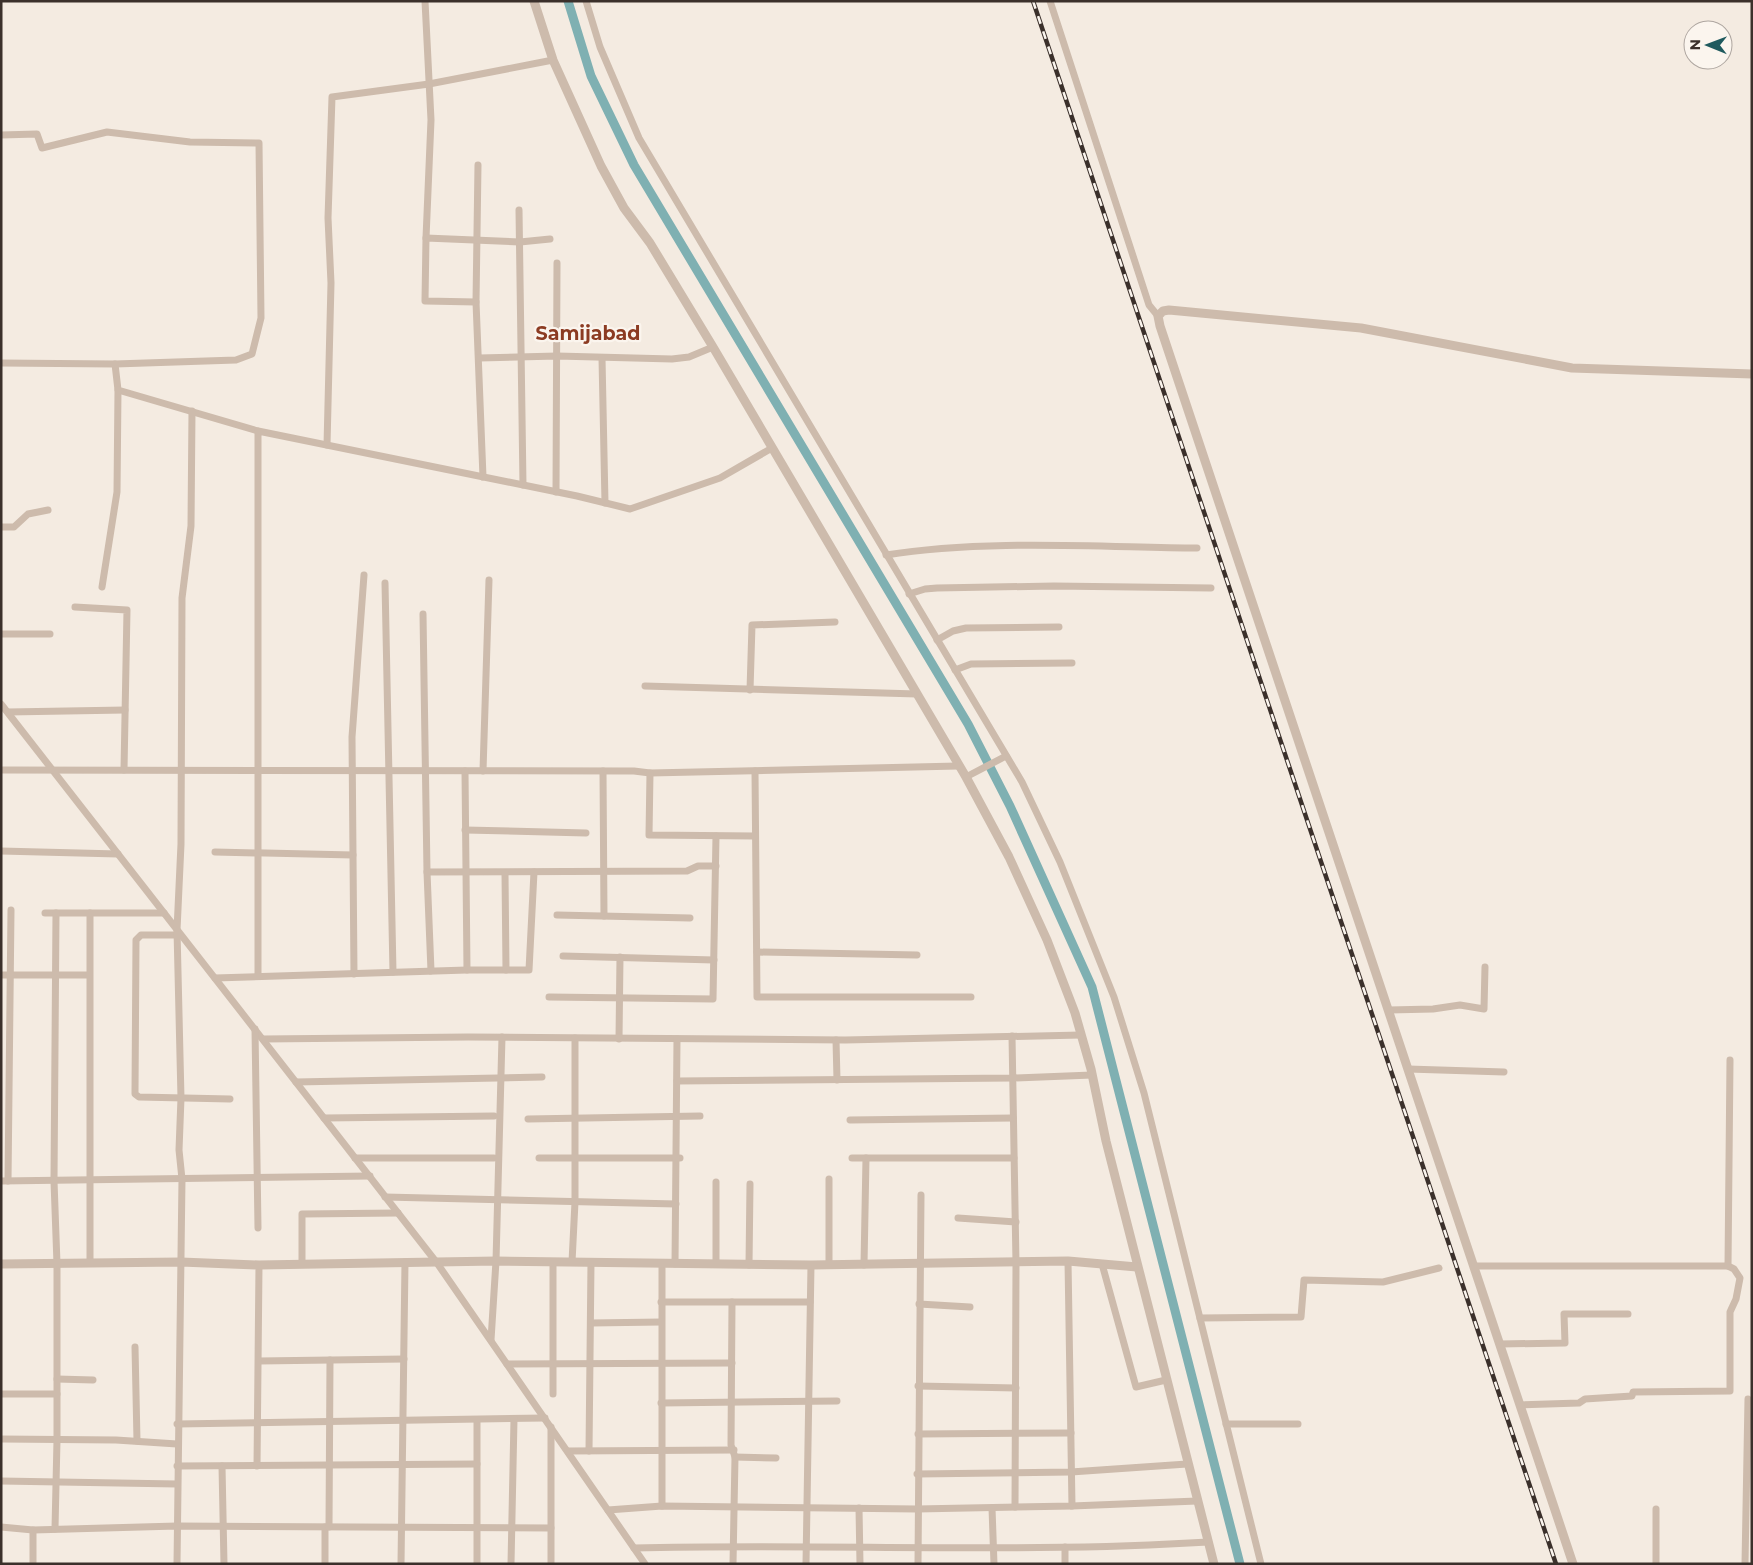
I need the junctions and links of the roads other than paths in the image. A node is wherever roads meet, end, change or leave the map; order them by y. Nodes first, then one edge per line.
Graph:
1 (425, 1) edge
2 (534, 1) edge
3 (586, 1) edge
4 (1050, 1) edge
5 (553, 60) junction
6 (429, 84) junction
7 (1, 135) edge
8 (478, 165) dead end
9 (519, 210) dead end
10 (426, 238) junction
11 (550, 238) dead end
12 (477, 240) junction
13 (520, 242) junction
14 (557, 263) dead end
15 (476, 302) junction
16 (1158, 316) junction
17 (712, 347) junction
18 (521, 356) junction
19 (556, 356) junction
20 (479, 358) junction
21 (602, 358) junction
22 (1, 363) edge
23 (115, 364) junction
24 (1752, 374) edge
25 (118, 390) junction
26 (192, 411) junction
27 (258, 431) junction
28 (327, 445) junction
29 (772, 448) junction
30 (483, 477) junction
31 (523, 485) junction
32 (556, 492) junction
33 (605, 503) junction
34 (48, 510) dead end
35 (1, 527) edge
36 (1197, 548) dead end
37 (886, 555) junction
38 (364, 575) dead end
39 (488, 580) dead end
40 (385, 583) dead end
41 (102, 587) dead end
42 (1211, 588) dead end
43 (909, 594) junction
44 (75, 607) dead end
45 (423, 614) dead end
46 (835, 622) dead end
47 (1059, 627) dead end
48 (1, 634) edge
49 (50, 634) dead end
50 (936, 640) junction
51 (1072, 663) dead end
52 (955, 670) junction
53 (645, 686) dead end
54 (750, 690) junction
55 (917, 694) junction
56 (1, 704) edge
57 (125, 710) junction
58 (8, 712) junction
59 (1004, 757) junction
60 (958, 766) junction
61 (1, 770) edge
62 (53, 770) junction
63 (124, 770) junction
64 (181, 770) junction
65 (258, 770) junction
66 (353, 770) junction
67 (389, 771) junction
68 (425, 771) junction
69 (464, 771) junction
70 (483, 771) junction
71 (603, 771) junction
72 (755, 771) junction
73 (650, 773) junction
74 (966, 777) junction
75 (465, 830) junction
76 (586, 833) dead end
77 (716, 836) junction
78 (756, 836) junction
79 (1, 852) edge
80 (215, 852) dead end
81 (258, 853) junction
82 (118, 854) junction
83 (353, 855) junction
84 (716, 866) junction
85 (426, 872) junction
86 (466, 872) junction
87 (534, 872) junction
88 (604, 872) junction
89 (505, 873) junction
90 (11, 910) dead end
91 (45, 912) dead end
92 (56, 913) junction
93 (90, 913) junction
94 (164, 913) junction
95 (557, 915) dead end
96 (604, 916) junction
97 (690, 918) dead end
98 (177, 932) junction
99 (757, 952) junction
100 (917, 955) dead end
101 (564, 956) dead end
102 (620, 957) junction
103 (714, 960) junction
104 (1485, 967) dead end
105 (467, 970) junction
106 (506, 970) junction
107 (431, 971) junction
108 (393, 972) junction
109 (354, 974) junction
110 (1, 975) edge
111 (10, 975) junction
112 (56, 975) junction
113 (88, 975) junction
114 (258, 976) junction
115 (215, 978) junction
116 (549, 997) dead end
117 (620, 997) junction
118 (971, 997) dead end
119 (1389, 1010) junction
120 (255, 1029) junction
121 (1081, 1035) junction
122 (1012, 1036) junction
123 (502, 1038) junction
124 (575, 1038) junction
125 (263, 1039) junction
126 (619, 1039) junction
127 (678, 1039) junction
128 (836, 1040) junction
129 (1730, 1060) dead end
130 (1408, 1069) junction
131 (1504, 1072) dead end
132 (1092, 1075) junction
133 (542, 1077) dead end
134 (501, 1078) junction
135 (1013, 1078) junction
136 (836, 1080) junction
137 (677, 1081) junction
138 (296, 1082) junction
139 (181, 1098) junction
140 (230, 1099) dead end
141 (494, 1116) dead end
142 (677, 1116) junction
143 (700, 1116) dead end
144 (324, 1118) junction
145 (575, 1118) junction
146 (1014, 1118) junction
147 (528, 1119) dead end
148 (850, 1120) dead end
149 (355, 1158) junction
150 (494, 1158) dead end
151 (539, 1158) dead end
152 (678, 1158) junction
153 (852, 1158) dead end
154 (866, 1158) junction
155 (1014, 1158) junction
156 (575, 1159) junction
157 (370, 1176) junction
158 (257, 1178) junction
159 (182, 1179) junction
160 (829, 1179) dead end
161 (90, 1180) junction
162 (4, 1181) edge
163 (54, 1181) junction
164 (716, 1182) dead end
165 (750, 1184) dead end
166 (921, 1195) dead end
167 (386, 1196) junction
168 (498, 1200) junction
169 (575, 1202) junction
170 (676, 1204) junction
171 (398, 1213) junction
172 (958, 1218) dead end
173 (1016, 1222) junction
174 (258, 1228) dead end
175 (496, 1261) junction
176 (1068, 1261) junction
177 (181, 1262) junction
178 (405, 1262) junction
179 (572, 1262) junction
180 (591, 1262) junction
181 (90, 1263) junction
182 (437, 1263) junction
183 (553, 1263) junction
184 (1016, 1263) junction
185 (1, 1264) edge
186 (57, 1264) junction
187 (302, 1264) junction
188 (675, 1264) junction
189 (716, 1264) junction
190 (919, 1264) junction
191 (1102, 1264) junction
192 (259, 1265) junction
193 (662, 1265) junction
194 (749, 1265) junction
195 (811, 1265) junction
196 (829, 1265) junction
197 (864, 1265) junction
198 (1474, 1266) junction
199 (1728, 1266) junction
200 (1137, 1267) junction
201 (1439, 1268) dead end
202 (661, 1302) junction
203 (732, 1302) junction
204 (810, 1302) junction
205 (919, 1304) junction
206 (970, 1307) dead end
207 (1628, 1314) dead end
208 (1200, 1318) junction
209 (661, 1322) junction
210 (591, 1323) junction
211 (490, 1340) junction
212 (1500, 1344) junction
213 (135, 1347) dead end
214 (404, 1359) junction
215 (330, 1360) junction
216 (259, 1361) junction
217 (732, 1363) junction
218 (507, 1364) junction
219 (553, 1364) junction
220 (590, 1364) junction
221 (661, 1364) junction
222 (57, 1379) junction
223 (93, 1380) dead end
224 (1166, 1380) junction
225 (918, 1386) junction
226 (1016, 1388) junction
227 (1, 1394) edge
228 (57, 1394) junction
229 (553, 1394) dead end
230 (1748, 1399) dead end
231 (837, 1401) dead end
232 (809, 1402) junction
233 (662, 1404) junction
234 (732, 1404) junction
235 (1520, 1405) junction
236 (545, 1418) junction
237 (514, 1419) junction
238 (403, 1420) junction
239 (477, 1420) junction
240 (258, 1422) junction
241 (331, 1422) junction
242 (177, 1424) junction
243 (1226, 1424) junction
244 (1298, 1424) dead end
245 (551, 1427) junction
246 (1071, 1433) junction
247 (918, 1434) junction
248 (1016, 1434) junction
249 (1, 1439) edge
250 (57, 1440) junction
251 (137, 1442) junction
252 (177, 1444) junction
253 (661, 1450) junction
254 (568, 1451) junction
255 (589, 1451) junction
256 (735, 1454) junction
257 (776, 1458) dead end
258 (477, 1464) junction
259 (1187, 1464) junction
260 (177, 1466) junction
261 (222, 1466) junction
262 (257, 1466) junction
263 (330, 1466) junction
264 (402, 1466) junction
265 (1071, 1472) junction
266 (1016, 1473) junction
267 (917, 1474) junction
268 (1, 1482) edge
269 (55, 1482) junction
270 (177, 1484) junction
271 (1197, 1501) junction
272 (662, 1506) junction
273 (734, 1506) junction
274 (1072, 1506) junction
275 (1015, 1507) junction
276 (808, 1508) junction
277 (859, 1508) junction
278 (992, 1508) junction
279 (917, 1509) junction
280 (1656, 1509) dead end
281 (608, 1510) junction
282 (177, 1526) junction
283 (223, 1526) junction
284 (1, 1527) edge
285 (327, 1527) junction
286 (402, 1527) junction
287 (477, 1527) junction
288 (512, 1528) junction
289 (552, 1528) junction
290 (55, 1529) junction
291 (33, 1530) junction
292 (1208, 1542) junction
293 (807, 1545) junction
294 (734, 1546) junction
295 (918, 1546) junction
296 (993, 1546) junction
297 (860, 1547) junction
298 (1064, 1547) junction
299 (634, 1548) junction
300 (33, 1564) edge
301 (177, 1564) edge
302 (224, 1564) edge
303 (325, 1564) edge
304 (401, 1564) edge
305 (477, 1564) edge
306 (511, 1564) edge
307 (551, 1564) edge
308 (644, 1564) edge
309 (733, 1564) edge
310 (806, 1564) edge
311 (860, 1564) edge
312 (918, 1564) edge
313 (994, 1564) edge
314 (1065, 1564) edge
315 (1214, 1564) edge
316 (1261, 1564) edge
317 (1573, 1564) edge
318 (1656, 1564) edge
319 (1745, 1564) edge

1 - 6 street
2 - 5 street
3 - 37 street
4 - 16 street
5 - 6 street
5 - 17 street
6 - 10 street
6 - 28 street
7 - 23 street
8 - 12 street
9 - 13 street
10 - 12 street
10 - 15 street
11 - 13 street
12 - 13 street
12 - 15 street
13 - 18 street
14 - 19 street
15 - 20 street
16 - 24 street
16 - 119 street
17 - 21 street
17 - 29 street
18 - 19 street
18 - 20 street
18 - 31 street
19 - 21 street
19 - 32 street
20 - 30 street
21 - 33 street
22 - 23 street
23 - 25 street
25 - 26 street
25 - 41 street
26 - 27 street
26 - 64 street
27 - 28 street
27 - 65 street
28 - 30 street
29 - 33 street
29 - 55 street
30 - 31 street
31 - 32 street
32 - 33 street
34 - 35 street
36 - 37 street
37 - 43 street
38 - 66 street
39 - 70 street
40 - 67 street
42 - 43 street
43 - 50 street
44 - 57 street
45 - 68 street
46 - 54 street
47 - 50 street
48 - 49 street
50 - 52 street
51 - 52 street
52 - 59 street
53 - 54 street
54 - 55 street
55 - 60 street
56 - 58 street
57 - 58 street
57 - 63 street
58 - 62 street
59 - 74 street
59 - 208 street
60 - 72 street
60 - 74 street
61 - 62 street
62 - 63 street
62 - 82 street
63 - 64 street
64 - 65 street
64 - 98 street
65 - 66 street
65 - 81 street
66 - 67 street
66 - 83 street
67 - 68 street
67 - 108 street
68 - 69 street
68 - 85 street
69 - 70 street
69 - 75 street
70 - 71 street
71 - 73 street
71 - 88 street
72 - 73 street
72 - 78 street
73 - 77 street
74 - 121 street
75 - 76 street
75 - 86 street
77 - 78 street
77 - 84 street
78 - 99 street
79 - 82 street
80 - 81 street
81 - 83 street
81 - 114 street
82 - 94 street
83 - 109 street
84 - 88 street
84 - 103 street
85 - 86 street
85 - 107 street
86 - 89 street
86 - 105 street
87 - 88 street
87 - 89 street
87 - 106 street
88 - 96 street
89 - 106 street
90 - 111 street
91 - 92 street
92 - 93 street
92 - 112 street
93 - 94 street
93 - 113 street
94 - 98 street
95 - 96 street
96 - 97 street
98 - 115 street
98 - 139 street
98 - 139 street
99 - 100 street
99 - 118 street
101 - 102 street
102 - 103 street
102 - 117 street
103 - 117 street
104 - 119 street
105 - 106 street
105 - 107 street
107 - 108 street
108 - 109 street
109 - 114 street
110 - 111 street
111 - 112 street
111 - 162 street
112 - 113 street
112 - 163 street
113 - 161 street
114 - 115 street
115 - 120 street
116 - 117 street
117 - 126 street
119 - 130 street
120 - 125 street
120 - 158 street
121 - 122 street
121 - 132 street
122 - 128 street
122 - 135 street
123 - 124 street
123 - 125 street
123 - 134 street
124 - 126 street
124 - 145 street
125 - 138 street
126 - 127 street
127 - 128 street
127 - 137 street
128 - 136 street
129 - 199 street
130 - 131 street
130 - 198 street
132 - 135 street
132 - 200 street
133 - 134 street
134 - 138 street
134 - 168 street
135 - 136 street
135 - 146 street
136 - 137 street
137 - 142 street
138 - 144 street
139 - 140 street
139 - 159 street
141 - 144 street
142 - 143 street
142 - 145 street
142 - 152 street
144 - 149 street
145 - 147 street
145 - 156 street
146 - 148 street
146 - 155 street
149 - 150 street
149 - 157 street
151 - 156 street
152 - 156 street
152 - 170 street
153 - 154 street
154 - 155 street
154 - 197 street
155 - 173 street
156 - 169 street
157 - 158 street
157 - 167 street
158 - 159 street
158 - 174 street
159 - 161 street
159 - 177 street
160 - 196 street
161 - 163 street
161 - 181 street
162 - 163 street
163 - 186 street
164 - 189 street
165 - 194 street
166 - 190 street
167 - 168 street
167 - 171 street
168 - 169 street
168 - 175 street
169 - 170 street
169 - 179 street
170 - 188 street
171 - 182 street
171 - 187 street
172 - 173 street
173 - 184 street
175 - 182 street
175 - 183 street
175 - 211 street
176 - 184 street
176 - 191 street
176 - 246 street
177 - 181 street
177 - 192 street
177 - 242 street
178 - 182 street
178 - 187 street
178 - 214 street
179 - 180 street
179 - 183 street
180 - 193 street
180 - 210 street
181 - 186 street
182 - 211 street
183 - 219 street
184 - 190 street
184 - 226 street
185 - 186 street
186 - 222 street
187 - 192 street
188 - 189 street
188 - 193 street
189 - 194 street
190 - 197 street
190 - 205 street
191 - 200 street
191 - 224 street
192 - 216 street
193 - 202 street
194 - 195 street
195 - 196 street
195 - 204 street
196 - 197 street
198 - 199 street
198 - 212 street
199 - 235 street
200 - 224 street
201 - 208 street
202 - 203 street
202 - 209 street
203 - 204 street
203 - 217 street
204 - 232 street
205 - 206 street
205 - 225 street
207 - 212 street
208 - 243 street
209 - 210 street
209 - 221 street
210 - 220 street
211 - 218 street
212 - 235 street
213 - 251 street
214 - 215 street
214 - 238 street
215 - 216 street
215 - 241 street
216 - 240 street
217 - 221 street
217 - 234 street
218 - 219 street
218 - 236 street
219 - 220 street
219 - 229 street
220 - 221 street
220 - 255 street
221 - 233 street
222 - 223 street
222 - 228 street
224 - 259 street
225 - 226 street
225 - 247 street
226 - 248 street
227 - 228 street
228 - 250 street
230 - 319 street
231 - 232 street
232 - 234 street
232 - 276 street
233 - 234 street
233 - 253 street
234 - 256 street
235 - 317 street
236 - 237 street
236 - 245 street
237 - 239 street
237 - 288 street
238 - 239 street
238 - 241 street
238 - 264 street
239 - 258 street
240 - 241 street
240 - 242 street
240 - 262 street
241 - 263 street
242 - 252 street
243 - 244 street
243 - 316 street
245 - 254 street
245 - 289 street
246 - 248 street
246 - 265 street
247 - 248 street
247 - 267 street
248 - 266 street
249 - 250 street
250 - 251 street
250 - 269 street
251 - 252 street
252 - 260 street
253 - 255 street
253 - 256 street
253 - 272 street
254 - 255 street
254 - 281 street
256 - 257 street
256 - 273 street
258 - 264 street
258 - 287 street
259 - 265 street
259 - 271 street
260 - 261 street
260 - 270 street
261 - 262 street
261 - 283 street
262 - 263 street
263 - 264 street
263 - 285 street
264 - 286 street
265 - 266 street
265 - 274 street
266 - 267 street
266 - 275 street
267 - 279 street
268 - 269 street
269 - 270 street
269 - 290 street
270 - 282 street
271 - 274 street
271 - 292 street
272 - 273 street
272 - 281 street
273 - 276 street
273 - 294 street
274 - 275 street
275 - 278 street
276 - 277 street
276 - 293 street
277 - 279 street
277 - 297 street
278 - 279 street
278 - 296 street
279 - 295 street
280 - 318 street
281 - 299 street
282 - 283 street
282 - 290 street
282 - 301 street
283 - 285 street
283 - 302 street
284 - 291 street
285 - 286 street
285 - 303 street
286 - 287 street
286 - 304 street
287 - 288 street
287 - 305 street
288 - 289 street
288 - 306 street
289 - 307 street
290 - 291 street
291 - 300 street
292 - 298 street
292 - 315 street
293 - 294 street
293 - 297 street
293 - 310 street
294 - 299 street
294 - 309 street
295 - 296 street
295 - 297 street
295 - 312 street
296 - 298 street
296 - 313 street
297 - 311 street
298 - 314 street
299 - 308 street

